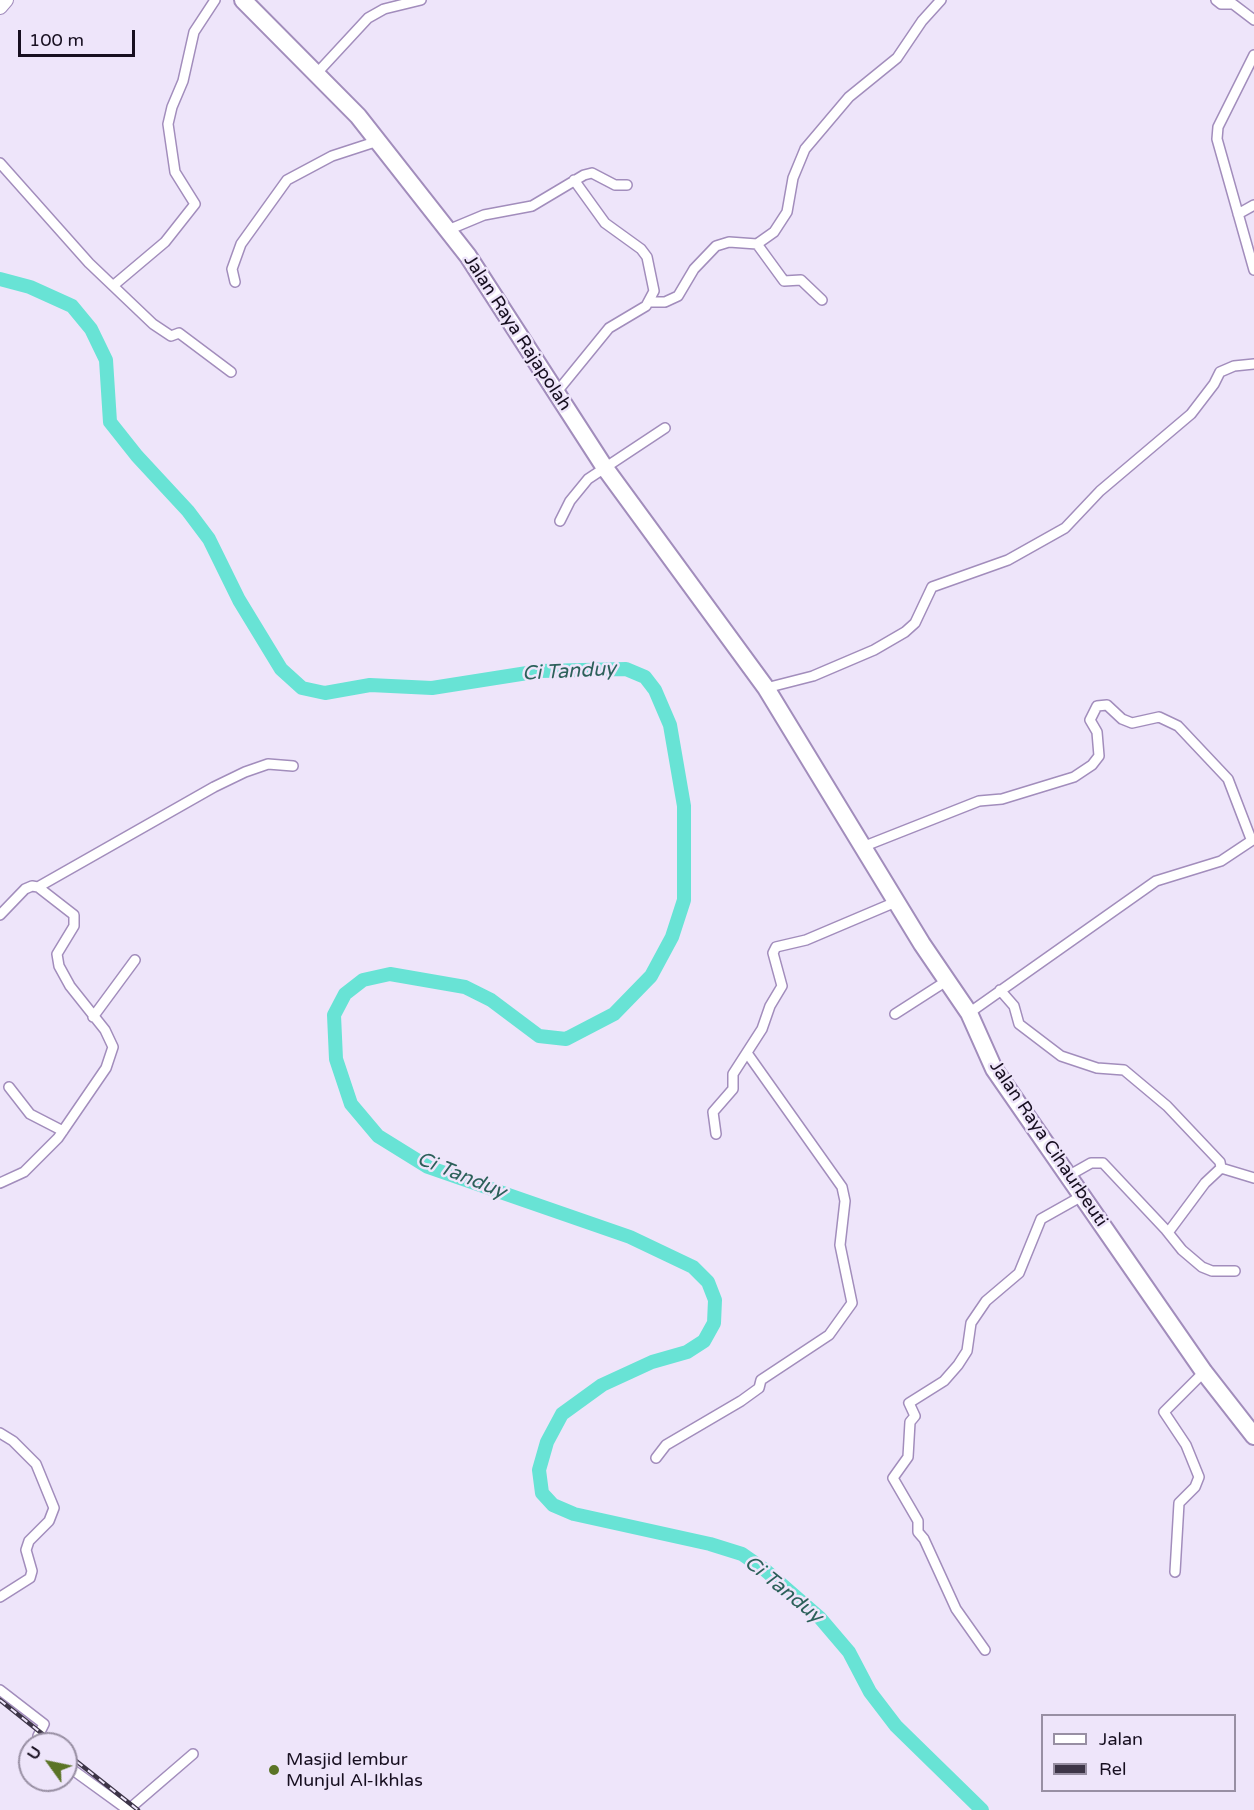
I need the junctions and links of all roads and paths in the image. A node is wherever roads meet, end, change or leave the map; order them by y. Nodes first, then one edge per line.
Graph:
1 (6, 0) edge
2 (215, 0) edge
3 (243, 0) edge
4 (421, 0) edge
5 (941, 0) edge
6 (1216, 0) edge
7 (0, 7) edge
8 (1254, 20) edge
9 (1254, 55) edge
10 (318, 72) junction
11 (378, 141) junction
12 (0, 164) edge
13 (573, 180) junction
14 (627, 185) dead end
15 (1254, 206) edge
16 (1238, 214) junction
17 (448, 230) junction
18 (757, 244) junction
19 (1252, 259) edge
20 (1254, 270) edge
21 (236, 282) dead end
22 (114, 285) junction
23 (822, 300) dead end
24 (649, 302) junction
25 (1254, 364) edge
26 (231, 372) dead end
27 (556, 393) junction
28 (665, 428) dead end
29 (606, 469) junction
30 (560, 521) dead end
31 (766, 688) junction
32 (293, 766) dead end
33 (1253, 839) edge
34 (865, 846) junction
35 (38, 887) junction
36 (898, 901) junction
37 (0, 915) edge
38 (135, 960) dead end
39 (948, 980) junction
40 (999, 990) junction
41 (969, 1012) junction
42 (895, 1014) dead end
43 (93, 1017) junction
44 (747, 1053) junction
45 (9, 1087) dead end
46 (63, 1131) junction
47 (716, 1134) dead end
48 (1221, 1168) junction
49 (1068, 1176) junction
50 (1254, 1178) edge
51 (0, 1183) edge
52 (1082, 1196) junction
53 (1166, 1230) junction
54 (1235, 1271) dead end
55 (1204, 1372) junction
56 (0, 1433) edge
57 (1254, 1436) edge
58 (656, 1458) dead end
59 (1175, 1572) dead end
60 (0, 1597) edge
61 (985, 1650) dead end
62 (0, 1690) edge
63 (40, 1732) edge
64 (193, 1754) dead end
65 (78, 1775) edge
66 (128, 1810) edge

1 - 7 main road
2 - 22 street
3 - 10 highway, Jalan Raya Rajapolah
4 - 10 street
5 - 18 street
6 - 8 street
9 - 16 street
10 - 11 highway, Jalan Raya Rajapolah
11 - 17 highway, Jalan Raya Rajapolah
11 - 21 street
12 - 22 street
13 - 14 street
13 - 17 street
13 - 24 street
15 - 16 street
16 - 19 street
17 - 27 highway, Jalan Raya Rajapolah
18 - 23 street
18 - 24 street
19 - 20 street
22 - 26 street
24 - 27 street
25 - 31 street
27 - 29 highway, Jalan Raya Rajapolah
28 - 29 street
29 - 30 street
29 - 31 highway, Jalan Raya Rajapolah
31 - 34 highway, Jalan Raya Cihaurbeuti
32 - 35 street
33 - 34 street
33 - 40 street
34 - 36 highway, Jalan Raya Cihaurbeuti
35 - 37 street
35 - 43 street
36 - 39 highway, Jalan Raya Cihaurbeuti
36 - 44 street
38 - 43 street
39 - 41 highway, Jalan Raya Cihaurbeuti
39 - 42 street
40 - 41 street
40 - 48 street
41 - 49 highway, Jalan Raya Cihaurbeuti
43 - 46 street
44 - 47 street
44 - 58 street
45 - 46 street
46 - 51 street
48 - 50 street
48 - 53 street
49 - 52 highway, Jalan Raya Cihaurbeuti
49 - 53 street
52 - 55 highway, Jalan Raya Cihaurbeuti
52 - 61 street
53 - 54 street
55 - 57 highway, Jalan Raya Cihaurbeuti
55 - 59 street
56 - 60 street
62 - 63 street
64 - 66 street
65 - 66 street

